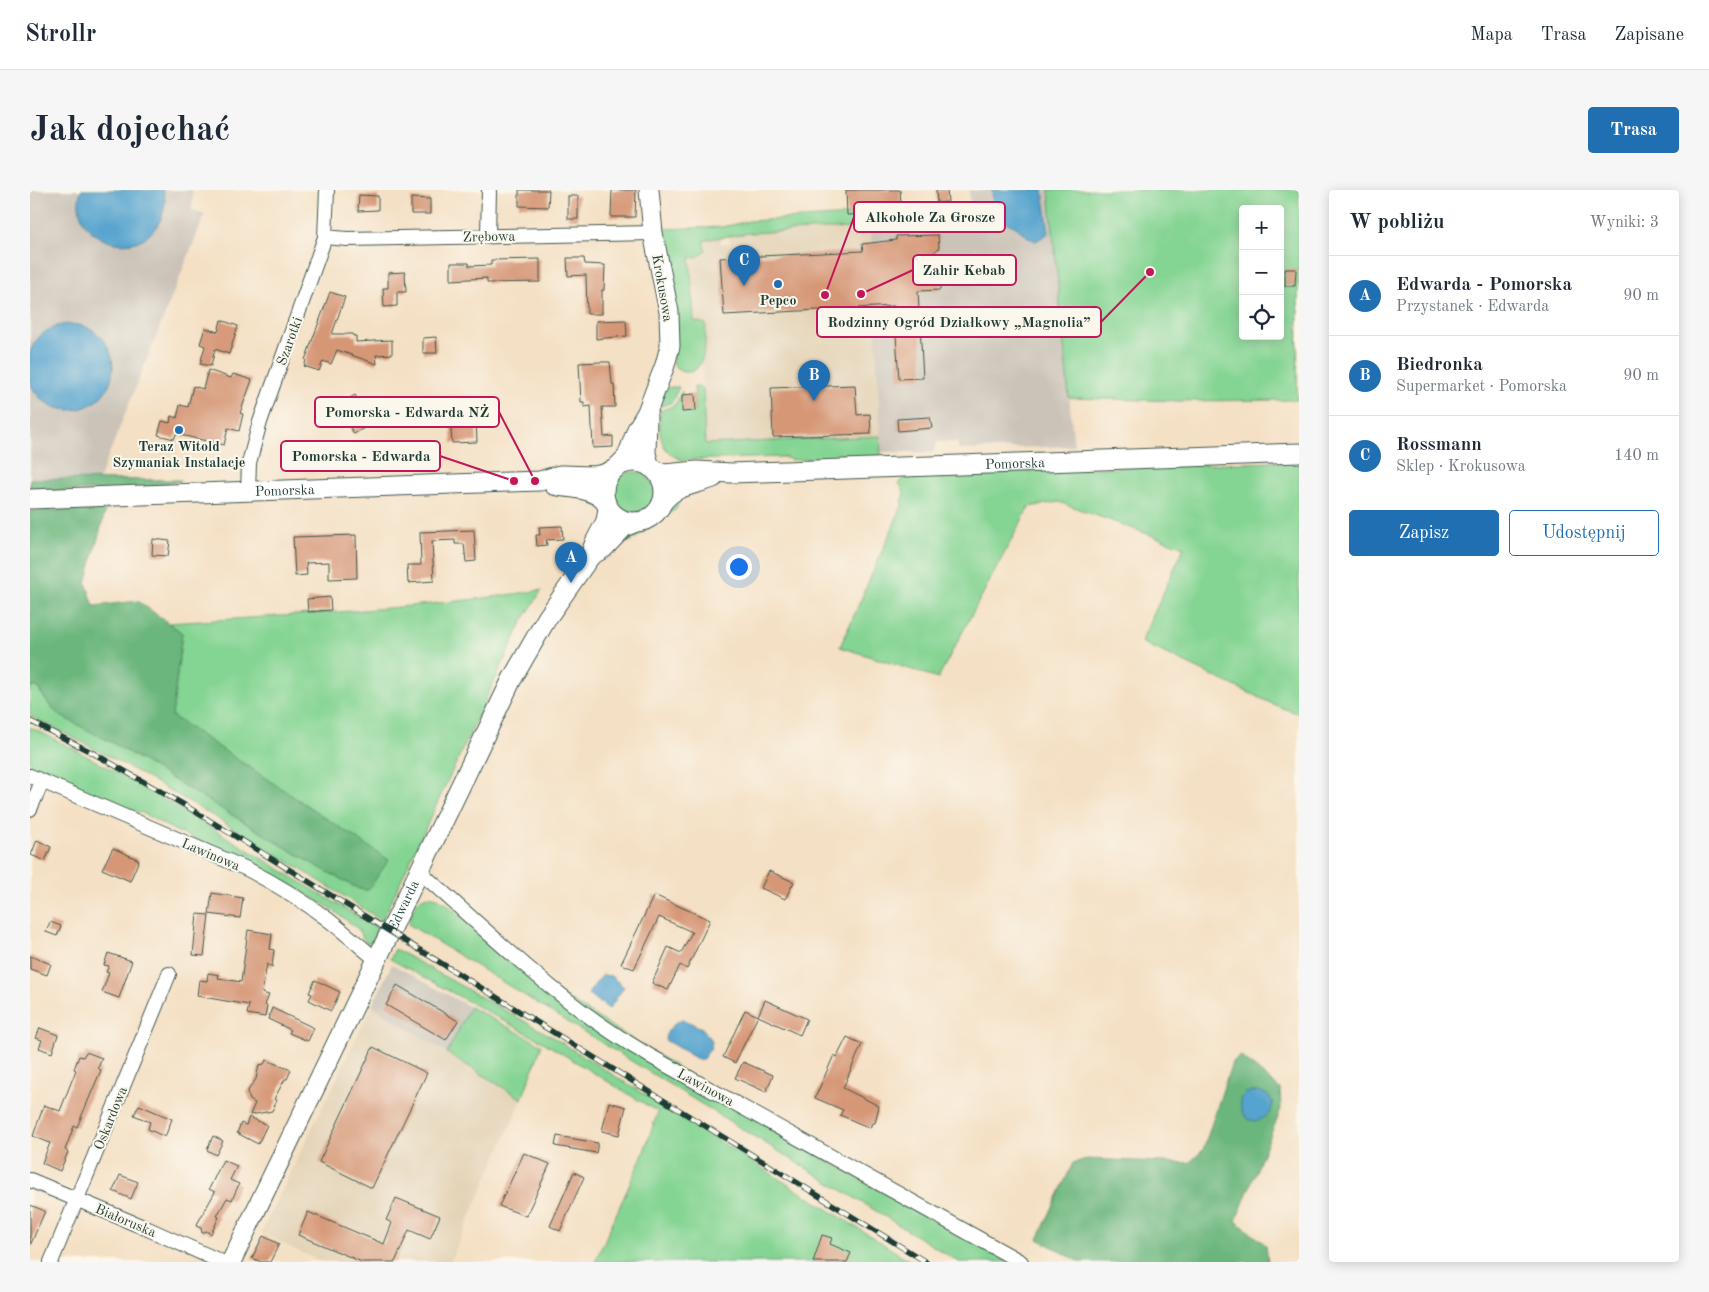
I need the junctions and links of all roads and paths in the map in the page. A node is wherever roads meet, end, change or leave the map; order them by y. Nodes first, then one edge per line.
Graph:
1 (327, 190) edge
2 (489, 190) edge
3 (648, 190) edge
4 (653, 233) junction
5 (488, 236) junction
6 (325, 237) junction
7 (647, 412) junction
8 (1299, 453) edge
9 (615, 468) junction
10 (653, 469) junction
11 (731, 473) junction
12 (540, 481) junction
13 (248, 491) junction
14 (30, 499) edge
15 (662, 503) junction
16 (606, 505) junction
17 (636, 522) junction
18 (589, 558) junction
19 (36, 779) edge
20 (30, 809) edge
21 (420, 872) junction
22 (376, 960) junction
23 (168, 974) dead end
24 (30, 1180) edge
25 (77, 1200) junction
26 (50, 1262) edge
27 (222, 1262) edge
28 (231, 1262) edge
29 (1021, 1262) edge

1 - 6 street, Szarotki
2 - 5 street
3 - 4 street, Krokusowa
4 - 5 street, Zrębowa
4 - 7 street, Krokusowa
5 - 6 street, Zrębowa
6 - 13 street, Szarotki
7 - 9 street, Krokusowa
7 - 10 street, Krokusowa
8 - 11 street, Pomorska
9 - 10 street
9 - 12 street, Pomorska
9 - 16 street
10 - 11 street, Pomorska
10 - 15 street
11 - 15 street, Pomorska
12 - 13 street, Pomorska
12 - 16 street, Pomorska
13 - 14 street, Pomorska
15 - 17 street
16 - 17 street
16 - 18 street, Edwarda
17 - 18 street, Edwarda
18 - 21 street, Edwarda
19 - 20 street
19 - 22 street, Lawinowa
21 - 22 street, Edwarda
21 - 29 street, Lawinowa
22 - 28 street, Edwarda
23 - 25 street, Oskardowa
24 - 25 street, Białoruska
25 - 26 street, Oskardowa
25 - 27 street, Białoruska

